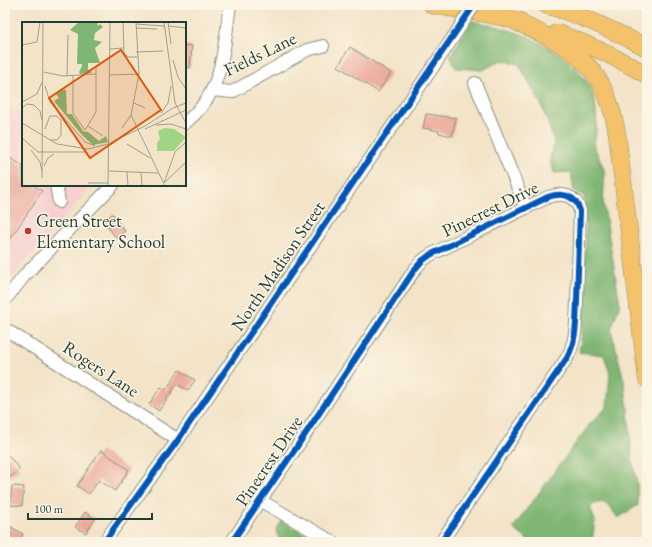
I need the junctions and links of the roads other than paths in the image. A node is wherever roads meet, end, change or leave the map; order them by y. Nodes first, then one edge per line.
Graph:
1 (230, 5) edge
2 (432, 5) edge
3 (474, 5) edge
4 (546, 5) edge
5 (510, 19) junction
6 (324, 46) dead end
7 (647, 48) edge
8 (647, 75) edge
9 (475, 83) dead end
10 (212, 90) junction
11 (186, 122) edge
12 (56, 186) edge
13 (112, 186) edge
14 (59, 202) dead end
15 (526, 208) junction
16 (5, 300) edge
17 (5, 329) edge
18 (647, 379) edge
19 (178, 440) junction
20 (261, 501) junction
21 (233, 540) dead end
22 (104, 542) edge
23 (333, 542) edge
24 (441, 542) edge

1 - 10 street
2 - 5 highway
3 - 19 street, North Madison Street, bridge
4 - 7 highway
5 - 8 highway
5 - 18 highway
6 - 10 street, Fields Lane
9 - 15 street
10 - 11 street
12 - 14 street
13 - 16 street
15 - 20 street, Pinecrest Drive
15 - 24 street, Pinecrest Drive
17 - 19 street, Rogers Lane
19 - 22 street, North Madison Street
20 - 21 street, Pinecrest Drive
20 - 23 street

